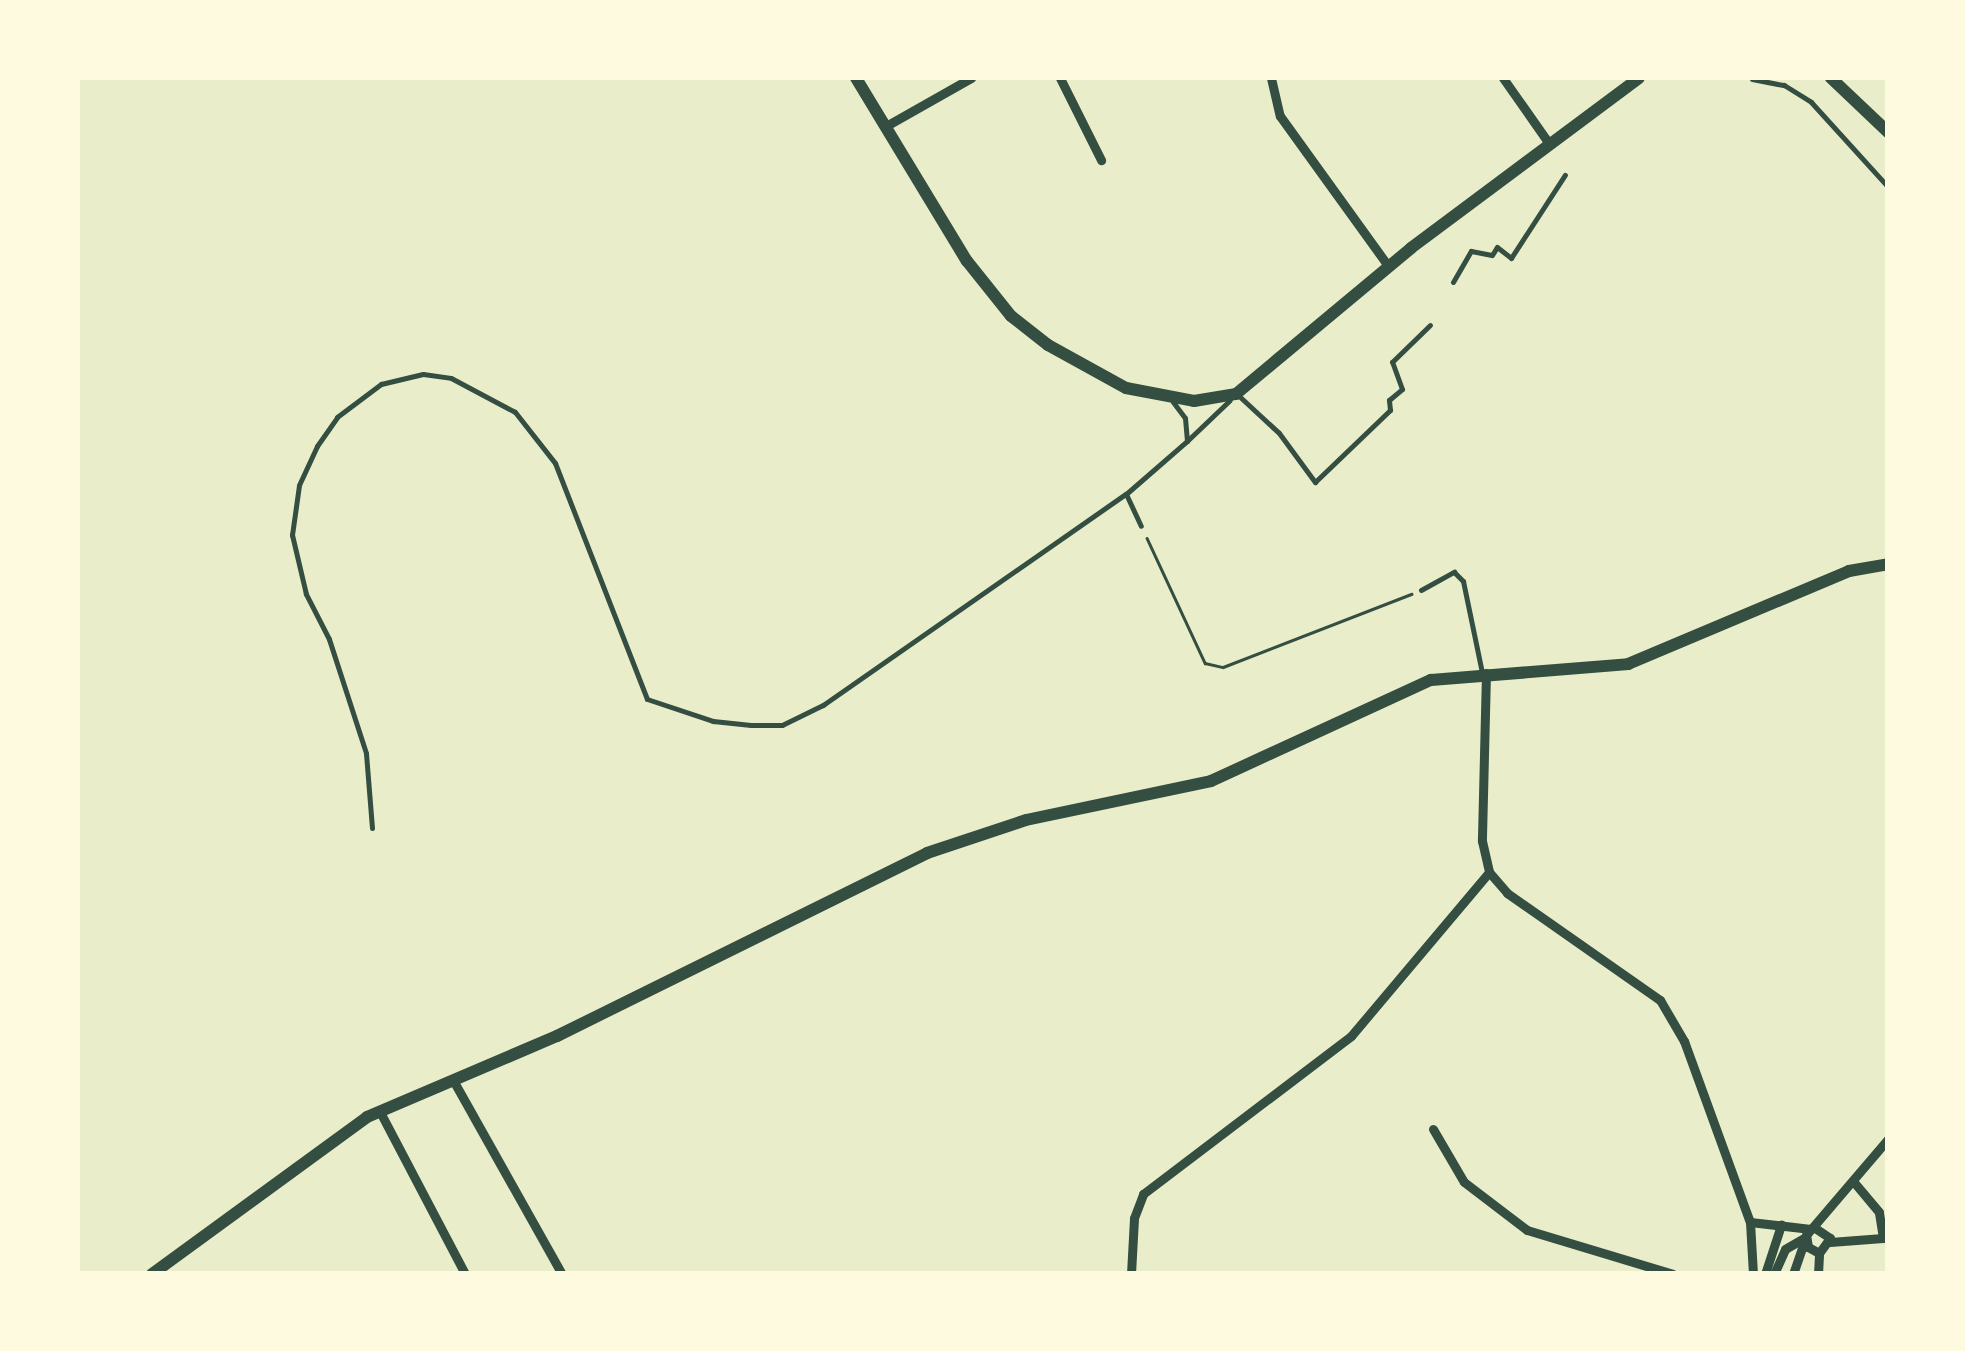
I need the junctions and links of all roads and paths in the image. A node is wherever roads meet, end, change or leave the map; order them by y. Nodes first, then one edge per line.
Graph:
1 (856, 78) edge
2 (972, 78) edge
3 (1060, 78) edge
4 (1271, 78) edge
5 (1503, 78) edge
6 (1638, 78) edge
7 (1831, 78) edge
8 (1752, 79) edge
9 (886, 126) junction
10 (1888, 132) edge
11 (1548, 142) junction
12 (1101, 160) dead end
13 (1565, 175) dead end
14 (1888, 187) edge
15 (1389, 267) junction
16 (1453, 282) dead end
17 (1430, 325) dead end
18 (1236, 394) junction
19 (1171, 399) junction
20 (1186, 441) junction
21 (1126, 494) junction
22 (1140, 526) joint
23 (1888, 564) edge
24 (1421, 590) joint
25 (1484, 672) junction
26 (372, 828) dead end
27 (1488, 872) junction
28 (453, 1080) junction
29 (379, 1110) junction
30 (1433, 1129) dead end
31 (1888, 1139) edge
32 (1853, 1181) junction
33 (1750, 1222) junction
34 (1782, 1225) junction
35 (1810, 1233) junction
36 (1830, 1242) junction
37 (1819, 1252) junction
38 (152, 1274) edge
39 (465, 1274) edge
40 (562, 1274) edge
41 (1131, 1274) edge
42 (1673, 1274) edge
43 (1753, 1274) edge
44 (1765, 1274) edge
45 (1774, 1274) edge
46 (1794, 1274) edge
47 (1818, 1274) edge

1 - 9 main road
2 - 9 street
3 - 12 street
4 - 15 street
5 - 11 street
6 - 11 main road
7 - 10 main road
8 - 14 lane
9 - 19 main road
11 - 15 main road
13 - 16 lane
15 - 18 main road
17 - 18 lane
18 - 19 main road
18 - 20 lane
19 - 20 lane
20 - 21 lane
21 - 22 lane
21 - 26 lane
22 - 24 path
23 - 25 main road
24 - 25 lane
25 - 27 street
25 - 28 main road
27 - 33 street
27 - 41 street
28 - 29 main road
28 - 40 street
29 - 38 main road
29 - 39 street
30 - 42 street
31 - 32 street
32 - 35 street
32 - 36 street
33 - 34 street
33 - 43 street
34 - 35 street
34 - 44 street
35 - 36 street
35 - 37 street
35 - 45 street
35 - 46 street
36 - 37 street
37 - 47 street

